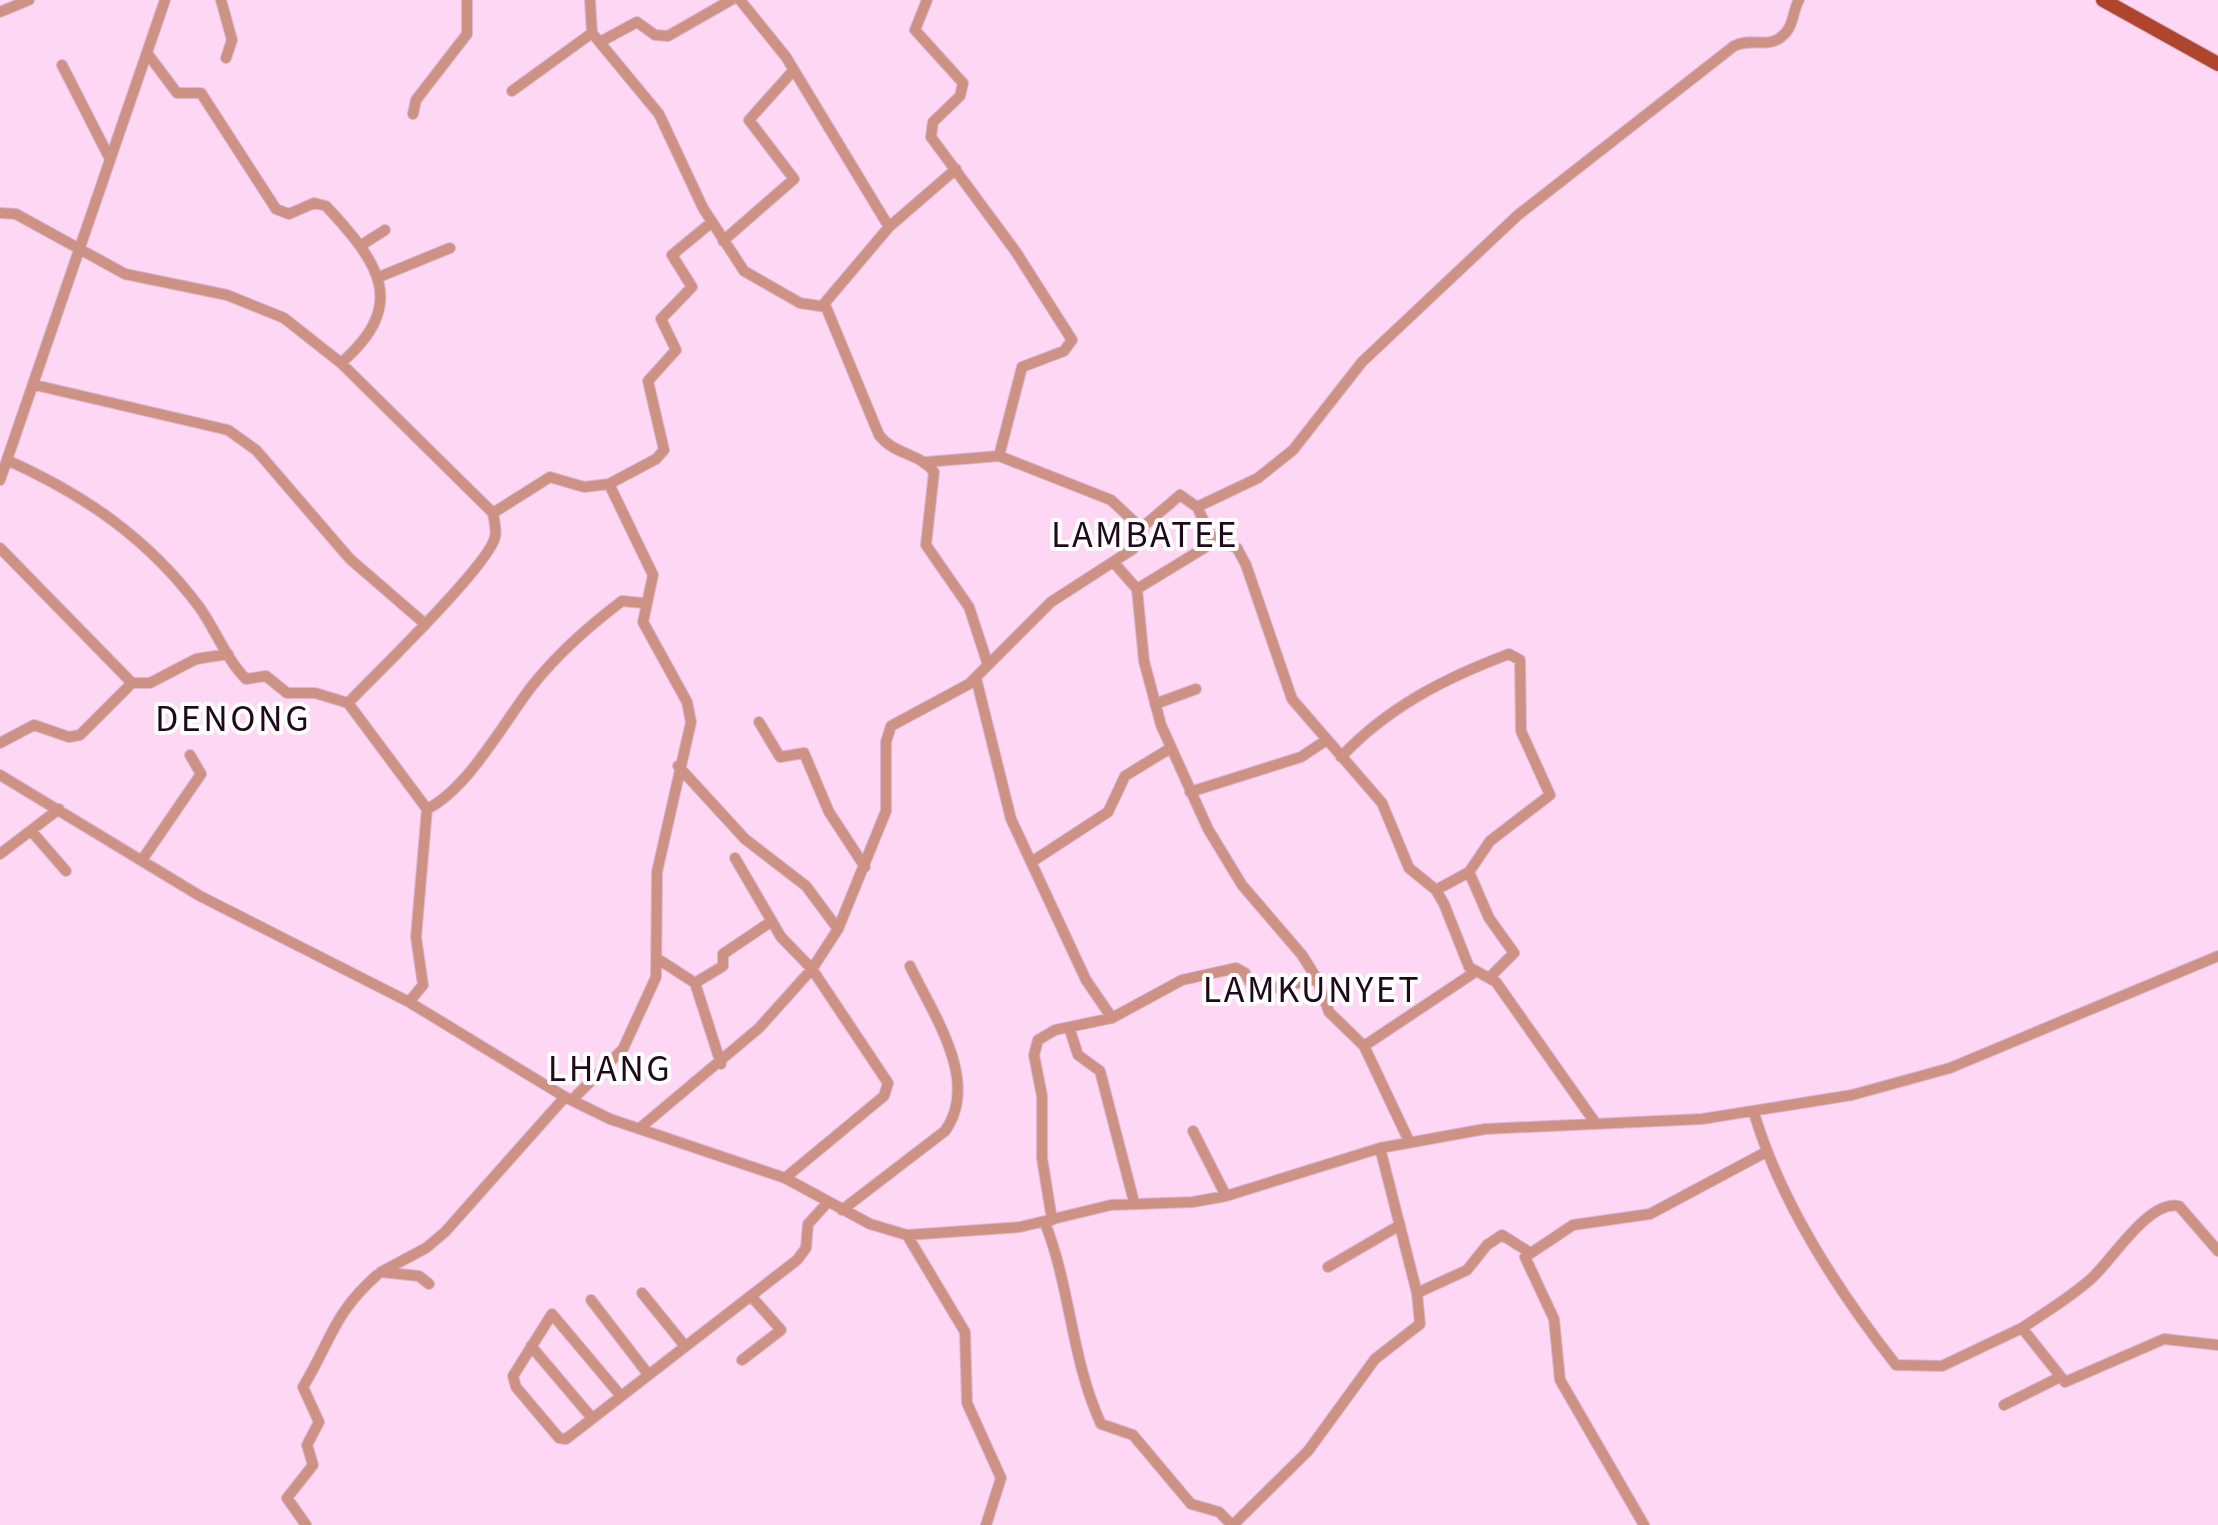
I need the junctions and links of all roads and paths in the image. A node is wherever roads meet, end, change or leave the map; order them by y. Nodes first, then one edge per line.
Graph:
1 (29, 0) edge
2 (165, 0) edge
3 (221, 0) edge
4 (467, 0) edge
5 (590, 0) edge
6 (708, 0) edge
7 (731, 0) edge
8 (740, 0) edge
9 (927, 0) edge
10 (1799, 0) edge
11 (2103, 0) edge
12 (0, 12) edge
13 (717, 12) junction
14 (596, 38) junction
15 (148, 53) junction
16 (226, 58) dead end
17 (2218, 64) edge
18 (62, 65) dead end
19 (792, 72) junction
20 (512, 91) dead end
21 (413, 114) dead end
22 (110, 158) junction
23 (956, 169) junction
24 (0, 213) edge
25 (712, 222) junction
26 (890, 227) junction
27 (384, 230) dead end
28 (723, 241) junction
29 (360, 246) junction
30 (450, 248) dead end
31 (77, 250) junction
32 (379, 277) junction
33 (823, 305) junction
34 (341, 363) junction
35 (35, 384) junction
36 (999, 456) junction
37 (7, 460) junction
38 (926, 462) junction
39 (0, 480) edge
40 (609, 484) junction
41 (1197, 508) junction
42 (493, 514) junction
43 (1142, 529) junction
44 (1214, 539) junction
45 (0, 548) edge
46 (1115, 564) junction
47 (1137, 590) junction
48 (644, 603) junction
49 (424, 622) junction
50 (228, 654) junction
51 (988, 665) junction
52 (976, 678) junction
53 (132, 684) junction
54 (1196, 688) dead end
55 (348, 703) junction
56 (1155, 704) junction
57 (760, 722) dead end
58 (1325, 741) junction
59 (0, 743) edge
60 (1168, 749) junction
61 (190, 756) dead end
62 (1341, 757) junction
63 (678, 766) junction
64 (0, 774) edge
65 (1190, 792) junction
66 (427, 809) junction
67 (60, 810) junction
68 (33, 833) junction
69 (0, 854) edge
70 (736, 858) dead end
71 (142, 860) junction
72 (1033, 861) junction
73 (865, 867) junction
74 (66, 872) dead end
75 (1470, 872) junction
76 (1436, 890) junction
77 (772, 921) junction
78 (838, 929) junction
79 (2218, 956) edge
80 (658, 959) junction
81 (910, 966) dead end
82 (812, 969) junction
83 (1475, 972) junction
84 (1490, 976) junction
85 (1317, 978) junction
86 (695, 983) junction
87 (408, 1002) junction
88 (1112, 1018) junction
89 (1069, 1027) junction
90 (1364, 1046) junction
91 (721, 1064) junction
92 (568, 1098) junction
93 (1754, 1113) junction
94 (1594, 1122) junction
95 (640, 1128) junction
96 (1192, 1131) dead end
97 (1409, 1141) junction
98 (1380, 1148) junction
99 (1766, 1152) junction
100 (785, 1178) junction
101 (1226, 1196) junction
102 (828, 1202) junction
103 (1134, 1202) junction
104 (842, 1210) junction
105 (1049, 1222) junction
106 (1400, 1225) junction
107 (907, 1235) junction
108 (2218, 1251) edge
109 (1528, 1252) junction
110 (1328, 1267) dead end
111 (377, 1275) dead end
112 (429, 1284) dead end
113 (642, 1293) dead end
114 (1417, 1294) junction
115 (750, 1296) junction
116 (591, 1300) dead end
117 (2022, 1328) junction
118 (2218, 1345) edge
119 (531, 1346) junction
120 (685, 1346) junction
121 (742, 1360) dead end
122 (648, 1374) junction
123 (2058, 1378) junction
124 (620, 1396) junction
125 (2004, 1405) dead end
126 (592, 1418) junction
127 (306, 1525) edge
128 (986, 1525) edge
129 (1233, 1525) edge
130 (1644, 1525) edge

1 - 12 street
2 - 15 street
3 - 16 street
4 - 21 street
5 - 14 street
6 - 13 street
7 - 13 street
8 - 19 street
9 - 23 street
10 - 41 street
11 - 17 main road
13 - 14 street
14 - 20 street
14 - 25 street
15 - 22 street
15 - 29 street
18 - 22 street
19 - 26 street
19 - 28 street
22 - 31 street
23 - 26 street
23 - 36 street
24 - 31 street
25 - 28 street
25 - 40 street
26 - 33 street
27 - 29 street
28 - 33 street
29 - 32 street
30 - 32 street
31 - 34 street
31 - 35 street
32 - 34 street
33 - 38 street
34 - 42 street
35 - 37 street
35 - 49 street
36 - 38 street
36 - 43 street
37 - 39 street
37 - 50 street
38 - 51 street
40 - 42 street
40 - 48 street
41 - 43 street
41 - 44 street
42 - 49 street
43 - 46 street
44 - 47 street
44 - 58 street
45 - 53 street
46 - 47 street
46 - 51 street
47 - 56 street
48 - 63 street
48 - 66 street
49 - 55 street
50 - 53 street
50 - 55 street
51 - 52 street
52 - 72 street
52 - 73 street
53 - 59 street
54 - 56 street
55 - 66 street
56 - 60 street
57 - 73 street
58 - 62 street
58 - 65 street
60 - 65 street
60 - 72 street
61 - 71 street
62 - 75 street
62 - 76 street
63 - 78 street
63 - 80 street
64 - 67 street
65 - 85 street
66 - 87 street
67 - 68 street
67 - 71 street
68 - 69 street
68 - 74 street
70 - 77 street
71 - 87 street
72 - 88 street
73 - 78 street
75 - 76 street
75 - 84 street
76 - 83 street
77 - 82 street
77 - 86 street
78 - 82 street
79 - 93 street
80 - 86 street
80 - 92 street
81 - 104 street
82 - 91 street
82 - 100 street
83 - 84 street
83 - 90 street
84 - 94 street
85 - 88 street
85 - 90 street
86 - 91 street
87 - 92 street
88 - 89 street
89 - 103 street
89 - 105 street
90 - 97 street
91 - 95 street
92 - 95 street
92 - 112 street
93 - 94 street
93 - 99 street
94 - 97 street
95 - 100 street
96 - 101 street
97 - 98 street
98 - 101 street
98 - 106 street
99 - 109 street
99 - 117 street
100 - 102 street
101 - 103 street
102 - 104 street
102 - 115 street
103 - 105 street
104 - 107 street
105 - 107 street
105 - 129 street
106 - 110 street
106 - 114 street
107 - 128 street
108 - 117 street
109 - 114 street
109 - 130 street
111 - 127 street
113 - 120 street
114 - 129 street
115 - 120 street
115 - 121 street
116 - 122 street
117 - 123 street
118 - 123 street
119 - 124 street
119 - 126 street
119 - 126 street
120 - 122 street
122 - 124 street
123 - 125 street
124 - 126 street

